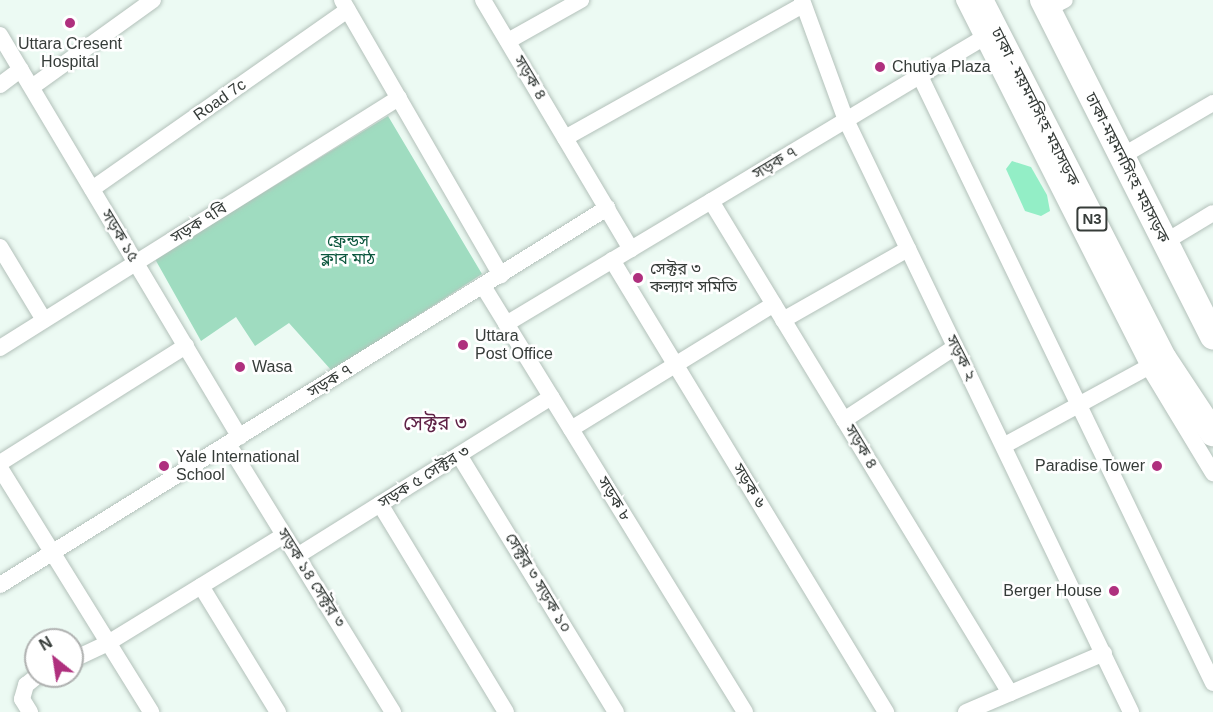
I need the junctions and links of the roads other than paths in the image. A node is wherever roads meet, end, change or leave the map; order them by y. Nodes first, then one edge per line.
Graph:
1 (153, 0) edge
2 (483, 0) edge
3 (581, 0) edge
4 (964, 0) edge
5 (980, 0) edge
6 (802, 2) edge
7 (1052, 3) edge
8 (345, 5) edge
9 (0, 35) edge
10 (983, 38) junction
11 (508, 42) junction
12 (21, 69) junction
13 (920, 76) junction
14 (0, 85) edge
15 (32, 87) junction
16 (399, 98) junction
17 (1213, 103) edge
18 (846, 120) junction
19 (565, 138) junction
20 (1129, 152) dead end
21 (92, 189) junction
22 (711, 201) junction
23 (608, 208) junction
24 (1213, 213) edge
25 (1174, 236) dead end
26 (0, 247) edge
27 (632, 249) junction
28 (908, 249) junction
29 (612, 260) junction
30 (136, 262) junction
31 (501, 275) junction
32 (483, 286) junction
33 (774, 304) junction
34 (783, 320) junction
35 (44, 321) junction
36 (506, 324) junction
37 (1213, 336) edge
38 (186, 346) junction
39 (955, 347) junction
40 (0, 348) edge
41 (1156, 363) junction
42 (675, 365) junction
43 (551, 397) junction
44 (1079, 405) junction
45 (844, 420) junction
46 (571, 429) junction
47 (1213, 433) edge
48 (234, 440) junction
49 (1005, 445) junction
50 (459, 454) junction
51 (0, 463) edge
52 (0, 468) edge
53 (1213, 473) edge
54 (380, 504) junction
55 (284, 535) junction
56 (52, 554) junction
57 (297, 556) junction
58 (0, 585) edge
59 (201, 586) junction
60 (108, 643) junction
61 (1104, 653) junction
62 (84, 654) edge
63 (1213, 682) edge
64 (25, 688) edge
65 (1010, 693) junction
66 (30, 712) edge
67 (151, 712) edge
68 (278, 712) edge
69 (393, 712) edge
70 (506, 712) edge
71 (616, 712) edge
72 (746, 712) edge
73 (886, 712) edge
74 (966, 712) edge
75 (1131, 712) edge

1 - 15 street
2 - 11 street, সড়ক ৪
3 - 11 street
4 - 10 street
5 - 41 highway, ঢাকা - ময়মনসিংহ মহাসড়ক / N3
6 - 18 street, সড়ক ২
6 - 19 street
7 - 37 highway, ঢাকা-ময়মনসিংহ মহাসড়ক
8 - 16 street
8 - 21 street, Road 7c
9 - 12 street, সড়ক ১৫
10 - 13 street, সড়ক ৭
10 - 41 street
11 - 19 street, সড়ক ৪
12 - 14 street
12 - 15 street, সড়ক ১৫
13 - 18 street, সড়ক ৭
13 - 44 street
15 - 21 street, সড়ক ১৫
16 - 30 street, সড়ক ৭বি
16 - 31 street
17 - 20 street
18 - 22 street, সড়ক ৭
18 - 28 street, সড়ক ২
19 - 23 street, সড়ক ৪
21 - 30 street, সড়ক ১৫
22 - 27 street, সড়ক ৭
22 - 33 street, সড়ক ৪
23 - 27 street, সড়ক ৪
23 - 31 street, সড়ক ৭
24 - 25 street
26 - 35 street
27 - 29 street, সড়ক ৭
28 - 34 street
28 - 39 street, সড়ক ২
29 - 36 street, সড়ক ৭
29 - 42 street, সড়ক ৬
30 - 35 street, সড়ক ৭বি
30 - 38 street, সড়ক ১৫
31 - 32 street, সড়ক ৭
32 - 36 street, সড়ক ৮
32 - 48 street, সড়ক ৭
33 - 34 street, সড়ক ৪
33 - 42 street
34 - 45 street, সড়ক ৪
35 - 40 street, সড়ক ৭বি
36 - 43 street, সড়ক ৮
38 - 48 street, সড়ক ১৫
38 - 51 street
39 - 45 street
39 - 49 street, সড়ক ২
41 - 44 street
41 - 47 highway, ঢাকা - ময়মনসিংহ মহাসড়ক / N3
41 - 53 street
42 - 46 street
42 - 73 street, সড়ক ৬
43 - 46 street, সড়ক ৮
43 - 50 street, সড়ক ৫ সেক্টর ৩
44 - 49 street
44 - 63 street
45 - 65 street, সড়ক ৪
46 - 72 street, সড়ক ৮
48 - 55 street, সড়ক ১৪ সেক্টর ৩
48 - 56 street, সড়ক ৭
49 - 61 street, সড়ক ২
50 - 54 street, সড়ক ৫ সেক্টর ৩
50 - 71 street, সেক্টর ৩ সড়ক ১০
52 - 56 street
54 - 57 street, সড়ক ৫ সেক্টর ৩
54 - 70 street
55 - 57 street, সড়ক ১৪ সেক্টর ৩
55 - 59 street
56 - 58 street, সড়ক ৭
56 - 60 street
57 - 69 street, সড়ক ১৪ সেক্টর ৩
59 - 60 street
59 - 68 street
60 - 62 street
60 - 67 street
61 - 65 street
61 - 75 street, সড়ক ২
64 - 66 street
65 - 74 street

